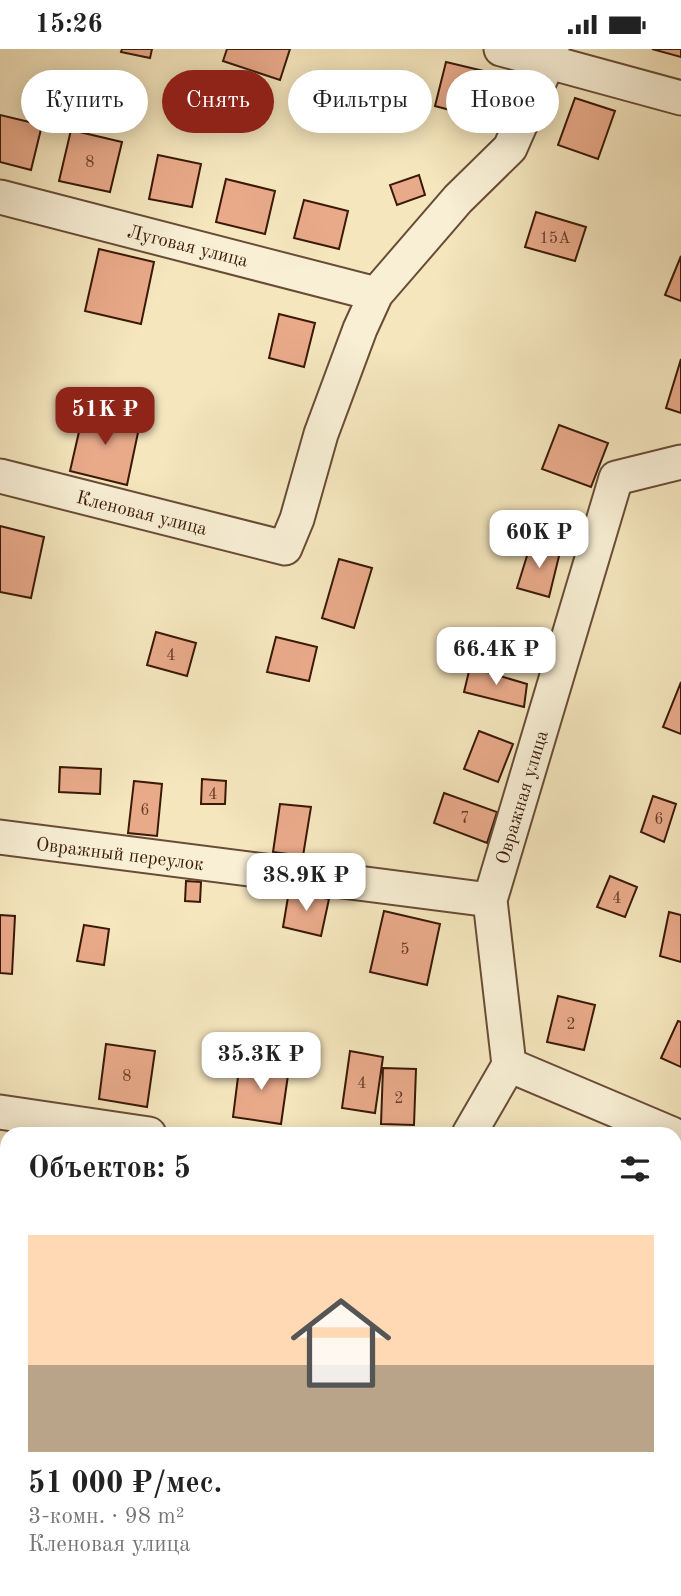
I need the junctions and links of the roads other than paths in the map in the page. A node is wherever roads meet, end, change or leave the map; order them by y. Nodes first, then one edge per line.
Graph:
1 (501, 49) edge
2 (550, 55) edge
3 (681, 98) edge
4 (0, 197) edge
5 (376, 295) junction
6 (681, 462) edge
7 (0, 475) edge
8 (0, 837) edge
9 (490, 900) junction
10 (509, 1065) junction
11 (0, 1112) edge
12 (102, 1127) edge
13 (473, 1127) edge
14 (655, 1127) edge

1 - 2 street
2 - 3 street
2 - 5 street
4 - 5 street, Луговая улица
5 - 7 street, Кленовая улица
6 - 9 street, Овражная улица
8 - 9 street, Овражный переулок
9 - 10 street, Овражная улица
10 - 13 street
10 - 14 street
11 - 12 street

